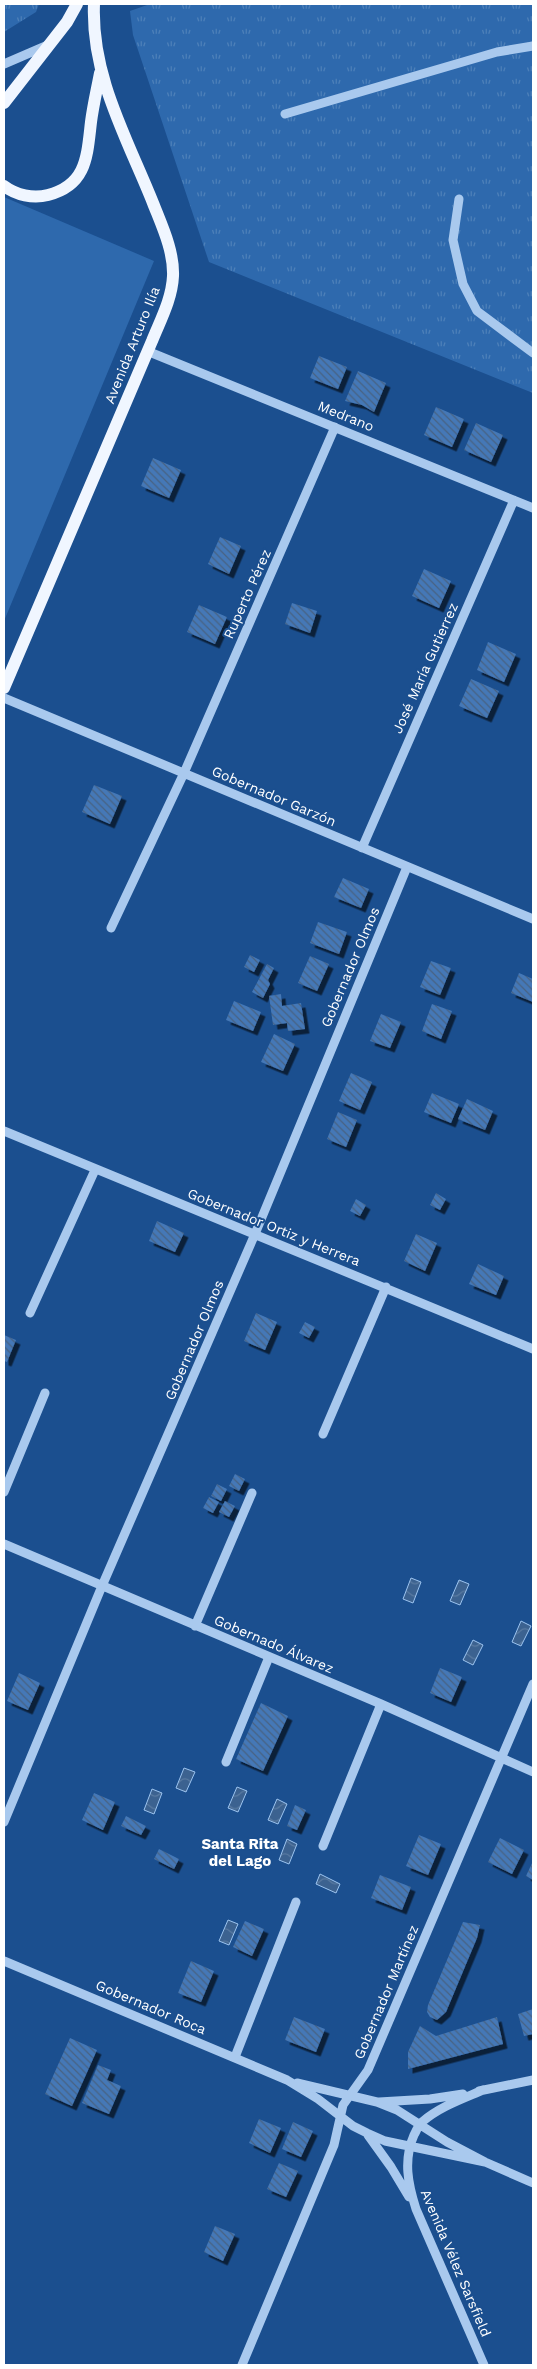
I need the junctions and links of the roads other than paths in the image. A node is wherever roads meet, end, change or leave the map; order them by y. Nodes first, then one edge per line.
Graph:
1 (77, 4) edge
2 (94, 4) edge
3 (50, 44) junction
4 (533, 46) edge
5 (4, 64) edge
6 (100, 70) junction
7 (4, 103) edge
8 (286, 114) dead end
9 (4, 186) edge
10 (459, 199) dead end
11 (147, 351) junction
12 (533, 353) edge
13 (336, 427) junction
14 (514, 500) junction
15 (533, 508) edge
16 (4, 688) edge
17 (4, 698) edge
18 (184, 773) junction
19 (362, 848) junction
20 (406, 868) junction
21 (533, 919) edge
22 (111, 928) dead end
23 (4, 1131) edge
24 (94, 1170) junction
25 (255, 1234) junction
26 (386, 1287) junction
27 (30, 1313) dead end
28 (533, 1349) edge
29 (45, 1393) dead end
30 (324, 1434) dead end
31 (4, 1492) edge
32 (252, 1493) dead end
33 (4, 1544) edge
34 (102, 1586) junction
35 (195, 1626) junction
36 (269, 1657) junction
37 (533, 1684) edge
38 (381, 1704) junction
39 (502, 1758) junction
40 (226, 1762) dead end
41 (533, 1772) edge
42 (4, 1822) edge
43 (323, 1846) dead end
44 (296, 1902) dead end
45 (4, 1961) edge
46 (235, 2057) junction
47 (287, 2080) junction
48 (533, 2080) edge
49 (483, 2090) junction
50 (348, 2096) junction
51 (377, 2102) junction
52 (340, 2114) junction
53 (420, 2123) junction
54 (366, 2134) junction
55 (409, 2146) junction
56 (485, 2162) junction
57 (533, 2183) edge
58 (418, 2212) junction
59 (242, 2365) edge
60 (484, 2365) edge

1 - 3 main road
2 - 6 main road, Avenida Arturo Ilía
3 - 5 street
3 - 7 main road
4 - 8 street
6 - 9 main road
6 - 11 main road, Avenida Arturo Ilía
10 - 12 street
11 - 13 street, Medrano
11 - 16 main road, Avenida Arturo Ilía
13 - 14 street, Medrano
13 - 18 street, Ruperto Pérez
14 - 15 street, Medrano
14 - 19 street, José María Gutierrez
17 - 18 street, Gobernador Garzón
18 - 19 street, Gobernador Garzón
18 - 22 street, Ruperto Pérez
19 - 20 street, Gobernador Garzón
20 - 21 street, Gobernador Garzón
20 - 25 street, Gobernador Olmos
23 - 24 street, Gobernador Ortiz y Herrera
24 - 25 street, Gobernador Ortiz y Herrera
24 - 27 street
25 - 26 street, Gobernador Ortiz y Herrera
25 - 34 street, Gobernador Olmos
26 - 28 street, Gobernador Ortiz y Herrera
26 - 30 street
29 - 31 street
32 - 35 street
33 - 34 street, Gobernado Álvarez
34 - 35 street, Gobernado Álvarez
34 - 42 street, Gobernador Olmos
35 - 36 street, Gobernado Álvarez
36 - 38 street, Gobernado Álvarez
36 - 40 street
37 - 39 street, Gobernador Martínez
38 - 39 street, Gobernado Álvarez
38 - 43 street
39 - 41 street, Gobernado Álvarez
39 - 50 street, Gobernador Martínez
44 - 46 street
45 - 46 street, Gobernador Roca
46 - 47 street, Gobernador Roca
47 - 50 street, Gobernador Roca
47 - 52 street, Gobernador Roca
48 - 49 street
49 - 51 street
49 - 53 street
50 - 51 street, Gobernador Roca
50 - 52 street, Gobernador Martínez
51 - 53 street, Gobernador Roca
52 - 54 street, Gobernador Roca
52 - 59 street, Gobernador Martínez
53 - 55 street, Avenida Vélez Sarsfield
53 - 56 street, Gobernador Roca
54 - 55 street, Gobernador Roca
54 - 58 street
55 - 56 street, Gobernador Roca
55 - 58 street, Avenida Vélez Sarsfield
56 - 57 street, Gobernador Roca
58 - 60 street, Avenida Vélez Sarsfield

